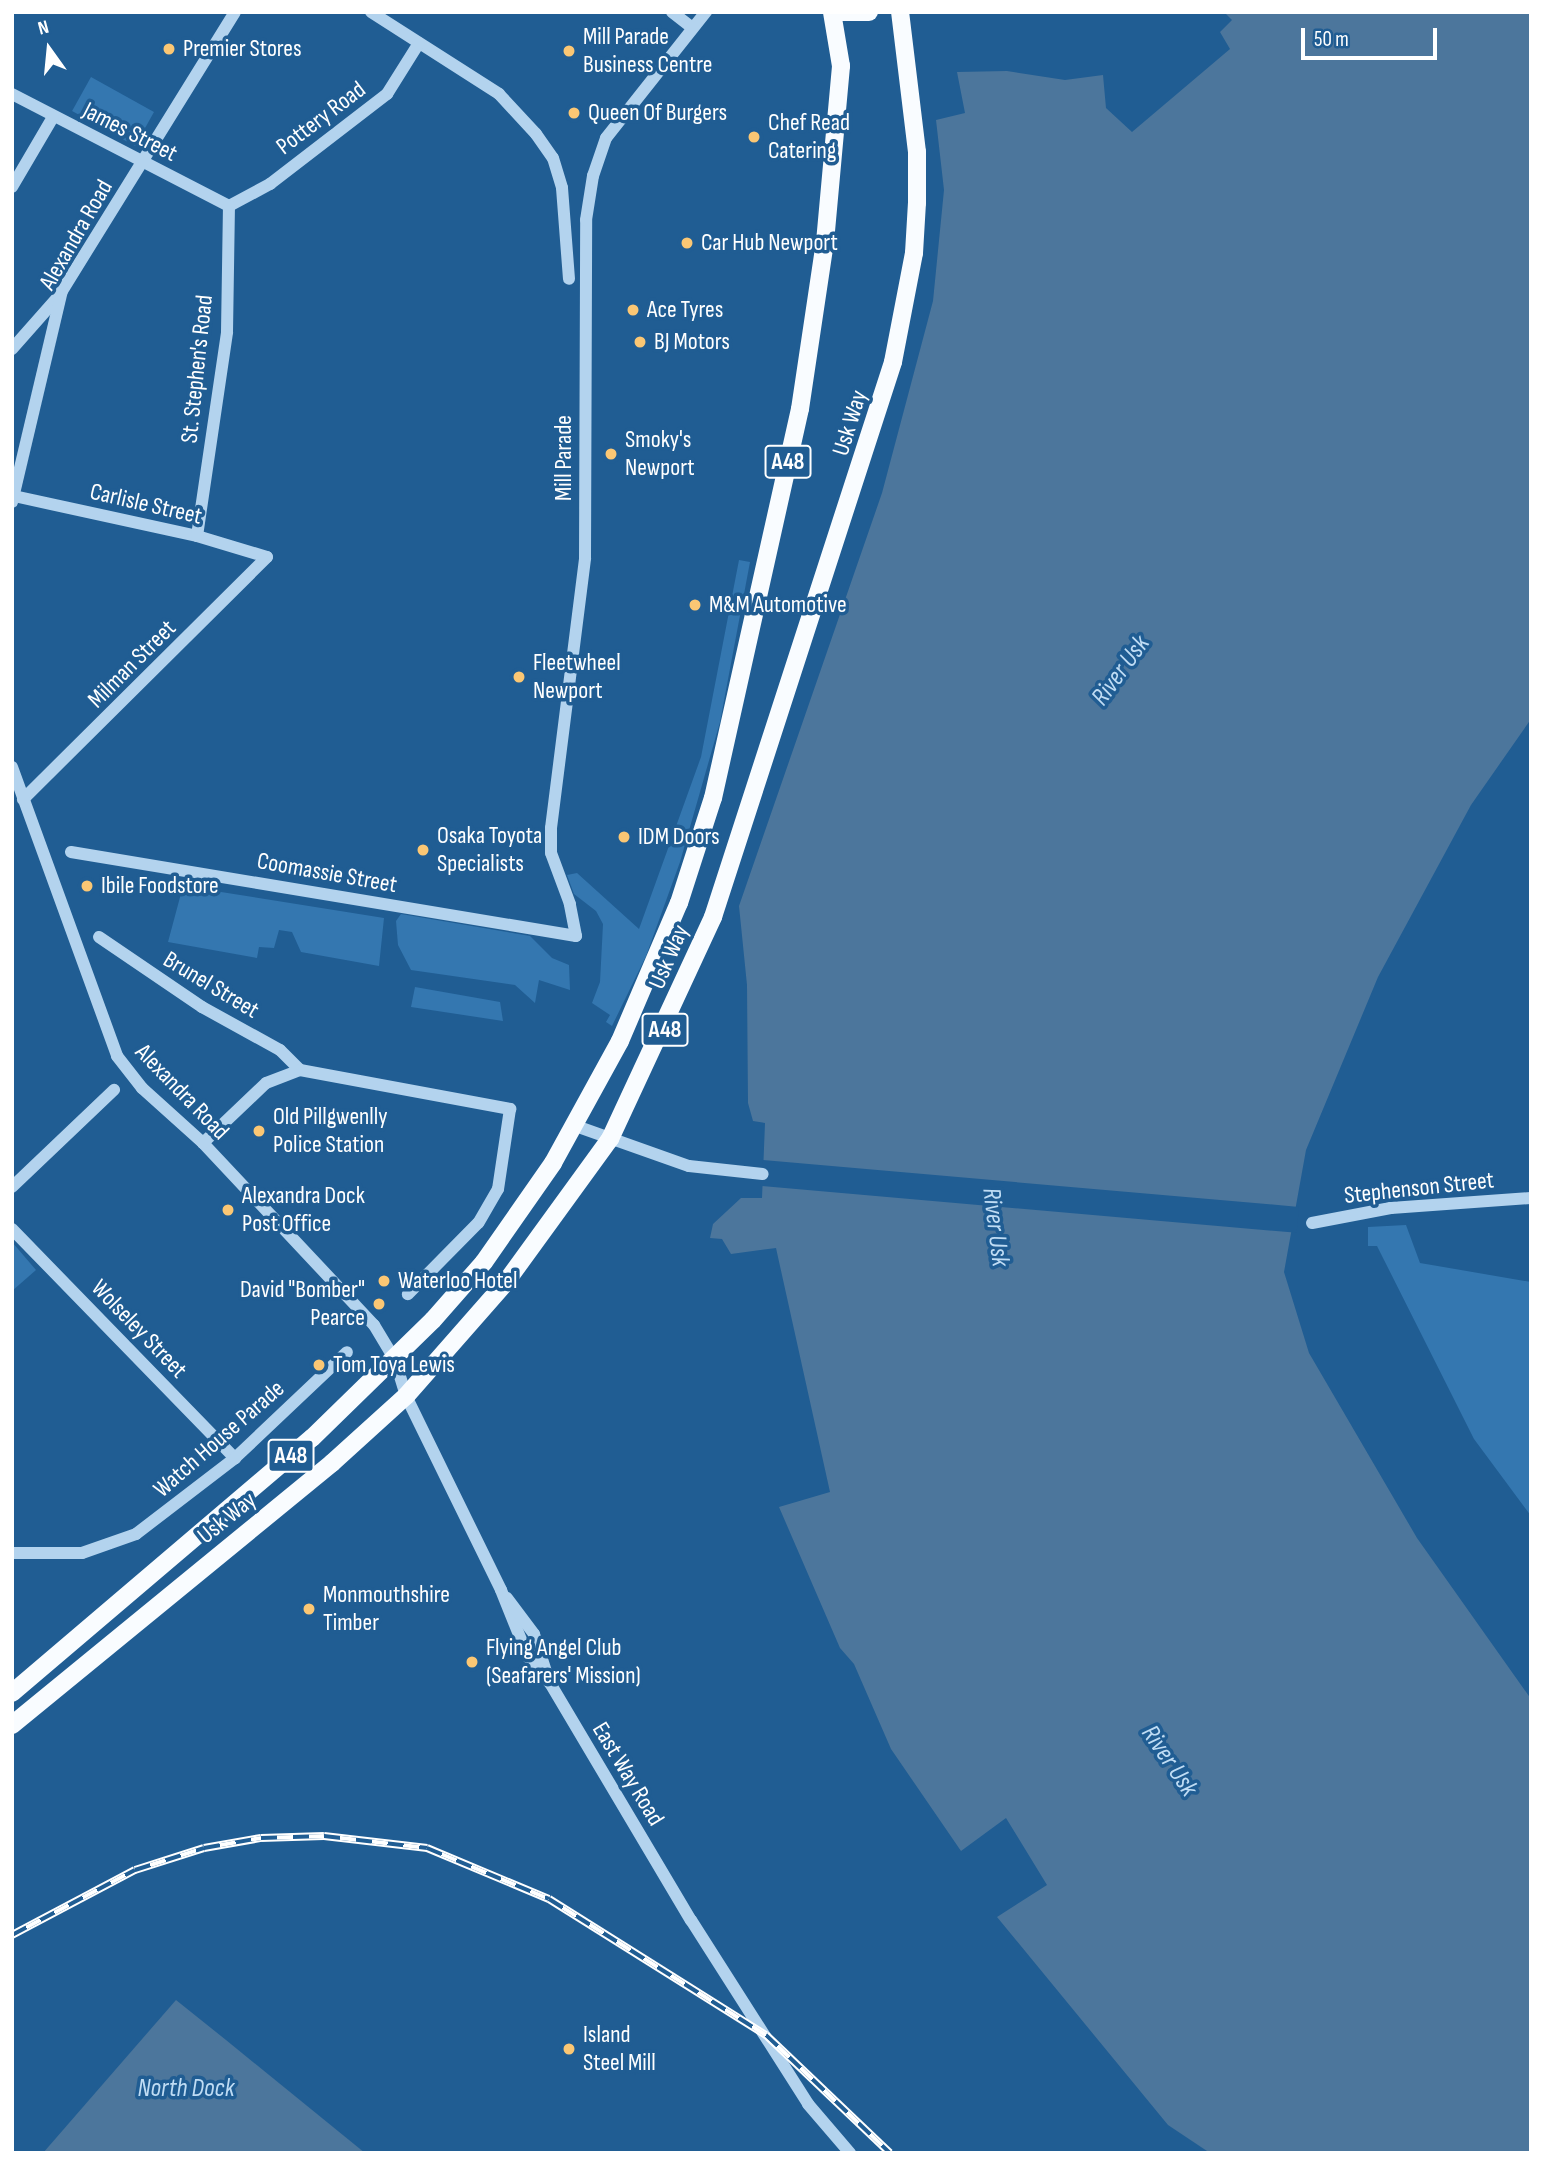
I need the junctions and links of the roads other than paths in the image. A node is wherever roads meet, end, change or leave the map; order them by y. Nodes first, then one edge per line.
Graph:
1 (235, 12) edge
2 (371, 12) edge
3 (672, 12) edge
4 (706, 12) edge
5 (833, 12) edge
6 (869, 12) edge
7 (900, 12) edge
8 (691, 27) junction
9 (419, 43) junction
10 (12, 94) edge
11 (54, 117) junction
12 (144, 162) junction
13 (12, 187) edge
14 (229, 206) junction
15 (569, 279) dead end
16 (62, 292) junction
17 (12, 349) edge
18 (13, 499) edge
19 (197, 536) junction
20 (267, 557) joint
21 (12, 767) edge
22 (23, 799) junction
23 (71, 852) dead end
24 (576, 936) joint
25 (99, 937) dead end
26 (300, 1070) junction
27 (114, 1090) dead end
28 (573, 1125) junction
29 (610, 1139) junction
30 (203, 1143) junction
31 (763, 1174) dead end
32 (12, 1187) edge
33 (1531, 1198) edge
34 (1312, 1223) dead end
35 (12, 1229) edge
36 (408, 1294) dead end
37 (347, 1352) dead end
38 (395, 1360) junction
39 (406, 1396) junction
40 (235, 1458) junction
41 (12, 1553) edge
42 (12, 1693) edge
43 (12, 1725) edge
44 (850, 2153) edge

1 - 12 street, Alexandra Road
2 - 9 street
3 - 8 street
4 - 8 street, Mill Parade
5 - 6 main road, A48
5 - 28 main road, Usk Way / A48
7 - 29 main road, Usk Way / A48
8 - 24 street, Mill Parade
9 - 14 street, Pottery Road
9 - 15 street
10 - 11 street, James Street
11 - 12 street, James Street
11 - 13 street
12 - 14 street, James Street
12 - 16 street, Alexandra Road
14 - 19 street, St. Stephen's Road
16 - 17 street
16 - 18 street, Alexandra Road
18 - 19 street, Carlisle Street
19 - 20 street, Carlisle Street
20 - 22 street, Milman Street
21 - 22 street, Alexandra Road
22 - 30 street, Alexandra Road
23 - 24 street, Coomassie Street
25 - 26 street, Brunel Street
26 - 30 street
26 - 36 street
27 - 32 street
28 - 29 street
28 - 38 main road, Usk Way / A48
29 - 31 street
29 - 39 main road, Usk Way / A48
30 - 38 street, Alexandra Road
33 - 34 street, Stephenson Street
35 - 40 street, Wolseley Street
37 - 40 street, Watch House Parade
38 - 39 street, Alexandra Road
38 - 42 main road, Usk Way / A48
39 - 43 main road, Usk Way / A48
39 - 44 street, East Way Road
40 - 41 street, Watch House Parade

